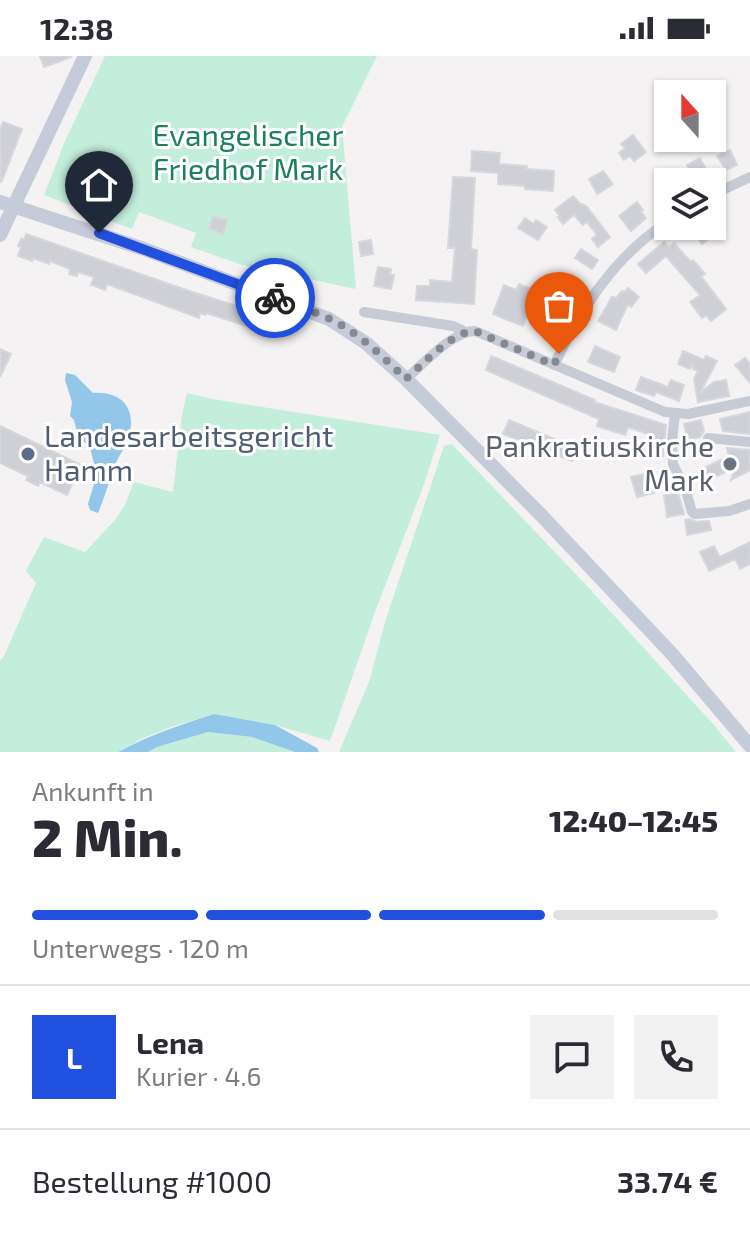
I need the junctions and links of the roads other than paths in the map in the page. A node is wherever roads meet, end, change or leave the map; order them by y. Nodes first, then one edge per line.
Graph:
1 (85, 56) edge
2 (750, 177) edge
3 (726, 188) edge
4 (7, 204) edge
5 (654, 233) edge
6 (0, 235) edge
7 (364, 312) dead end
8 (463, 333) junction
9 (554, 365) junction
10 (406, 379) junction
11 (750, 401) edge
12 (675, 414) junction
13 (708, 438) dead end
14 (750, 442) edge
15 (750, 504) edge
16 (750, 746) edge

1 - 4 main road
2 - 3 street
4 - 6 main road
4 - 10 main road
5 - 9 street
7 - 8 street
8 - 9 street
8 - 10 street
9 - 12 street
10 - 16 main road
11 - 12 street
12 - 15 street
13 - 14 street

